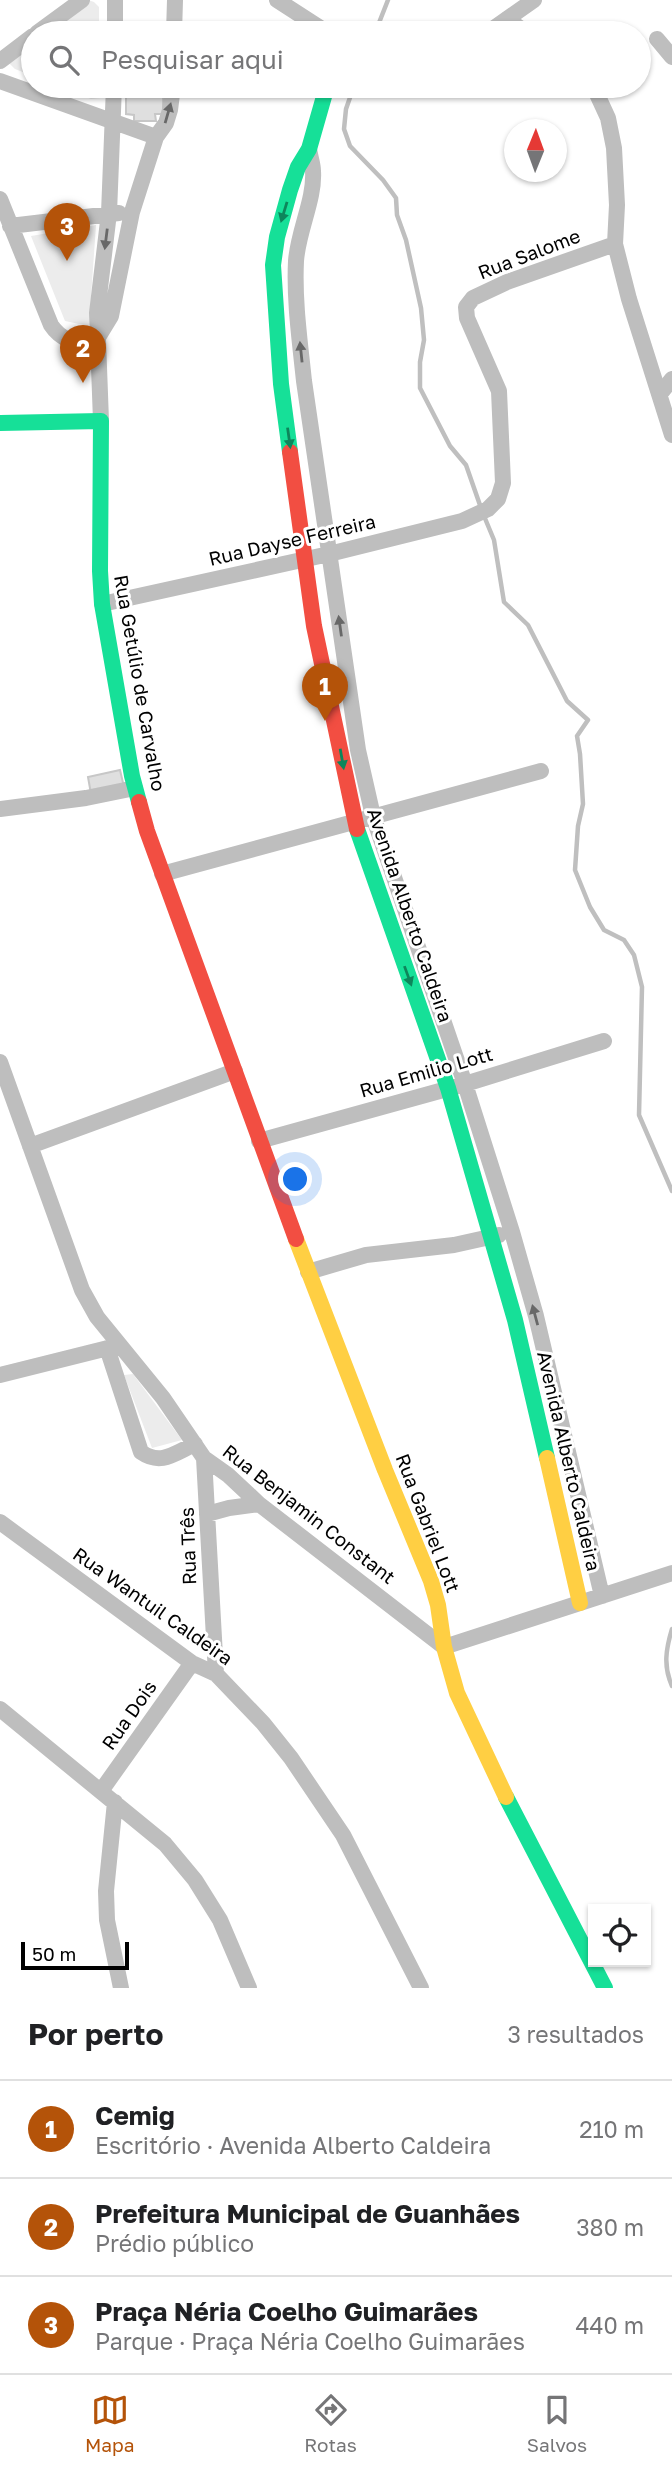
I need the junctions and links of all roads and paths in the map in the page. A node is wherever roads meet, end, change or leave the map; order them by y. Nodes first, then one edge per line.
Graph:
1 (82, 0) edge
2 (114, 0) edge
3 (175, 0) edge
4 (277, 0) edge
5 (534, 0) edge
6 (507, 19) junction
7 (54, 21) edge
8 (115, 21) edge
9 (174, 21) edge
10 (309, 21) edge
11 (504, 21) edge
12 (510, 21) edge
13 (657, 39) dead end
14 (21, 45) edge
15 (672, 57) edge
16 (0, 61) edge
17 (0, 81) edge
18 (21, 89) edge
19 (47, 98) edge
20 (114, 98) edge
21 (172, 98) edge
22 (324, 98) edge
23 (599, 98) edge
24 (113, 122) junction
25 (156, 137) junction
26 (309, 149) junction
27 (0, 199) edge
28 (132, 212) junction
29 (109, 213) junction
30 (10, 226) junction
31 (615, 244) junction
32 (97, 343) junction
33 (672, 379) edge
34 (304, 381) junction
35 (281, 384) junction
36 (660, 394) junction
37 (101, 421) junction
38 (0, 423) edge
39 (672, 435) edge
40 (482, 512) joint
41 (329, 554) junction
42 (305, 560) junction
43 (102, 604) junction
44 (541, 771) dead end
45 (135, 788) junction
46 (0, 808) edge
47 (373, 816) junction
48 (354, 822) junction
49 (162, 873) junction
50 (604, 1041) dead end
51 (0, 1062) edge
52 (235, 1071) junction
53 (465, 1084) junction
54 (448, 1088) junction
55 (259, 1141) junction
56 (30, 1146) junction
57 (512, 1232) junction
58 (491, 1237) junction
59 (308, 1272) junction
60 (112, 1347) junction
61 (0, 1375) edge
62 (200, 1451) junction
63 (259, 1504) junction
64 (207, 1514) junction
65 (0, 1522) edge
66 (672, 1573) edge
67 (601, 1596) junction
68 (580, 1603) junction
69 (444, 1647) junction
70 (192, 1663) junction
71 (216, 1674) junction
72 (0, 1709) edge
73 (101, 1791) junction
74 (115, 1802) junction
75 (121, 1988) edge
76 (249, 1988) edge
77 (421, 1988) edge
78 (605, 1988) edge

1 - 7 street
2 - 8 street
3 - 9 street
4 - 10 street
5 - 6 street
6 - 11 street
6 - 12 street
13 - 15 street
14 - 16 street
17 - 18 street
19 - 24 street
20 - 24 street
25 -> 21 street
22 - 26 street, Avenida Alberto Caldeira
23 - 31 street
24 - 25 street
24 - 29 street
25 - 28 street
34 -> 26 street, Avenida Alberto Caldeira
26 -> 35 street, Avenida Alberto Caldeira
27 - 30 street
28 - 29 street
28 - 32 street
29 - 30 street
29 -> 32 street
30 - 32 street
31 - 36 street
31 - 40 street, Rua Salome
32 - 37 street
33 - 36 street
34 - 35 street
34 - 41 street, Avenida Alberto Caldeira
35 -> 42 street, Avenida Alberto Caldeira
36 - 39 street
37 - 38 street
37 - 43 street, Rua Getúlio de Carvalho
40 - 41 street, Rua Dayse Ferreira
41 - 42 street, Rua Dayse Ferreira
47 -> 41 street, Avenida Alberto Caldeira
42 - 43 street, Rua Dayse Ferreira
42 -> 48 street, Avenida Alberto Caldeira
43 - 45 street, Rua Getúlio de Carvalho
44 - 47 street
45 - 46 street
45 - 49 street, Rua Getúlio de Carvalho
47 - 48 street
47 - 53 street, Avenida Alberto Caldeira
48 - 49 street
48 -> 54 street, Avenida Alberto Caldeira
49 - 52 street, Rua Getúlio de Carvalho
50 - 53 street, Rua Emilio Lott
51 - 56 street, Rua Benjamin Constant
52 - 55 street, Rua Getúlio de Carvalho
52 - 56 street
53 - 54 street, Rua Emilio Lott
53 - 57 street, Avenida Alberto Caldeira
54 - 55 street, Rua Emilio Lott
54 - 58 street, Avenida Alberto Caldeira
55 - 59 street, Rua Gabriel Lott
56 - 60 street, Rua Benjamin Constant
57 - 58 street
67 -> 57 street, Avenida Alberto Caldeira
58 - 59 street
58 - 68 street, Avenida Alberto Caldeira
59 - 69 street, Rua Gabriel Lott
60 - 61 street
60 - 62 street, Rua Benjamin Constant
60 - 62 street
62 - 63 street, Rua Benjamin Constant
62 - 64 street, Rua Três
63 - 64 street
63 - 69 street, Rua Benjamin Constant
64 - 71 street, Rua Três
65 - 70 street, Rua Wantuil Caldeira
66 - 67 street
67 - 68 street
68 - 69 street
69 - 78 street, Rua Gabriel Lott
70 - 71 street, Rua Wantuil Caldeira
70 - 73 street, Rua Dois
71 - 77 street, Rua Wantuil Caldeira
72 - 73 street
73 - 74 street
74 - 75 street
74 - 76 street

